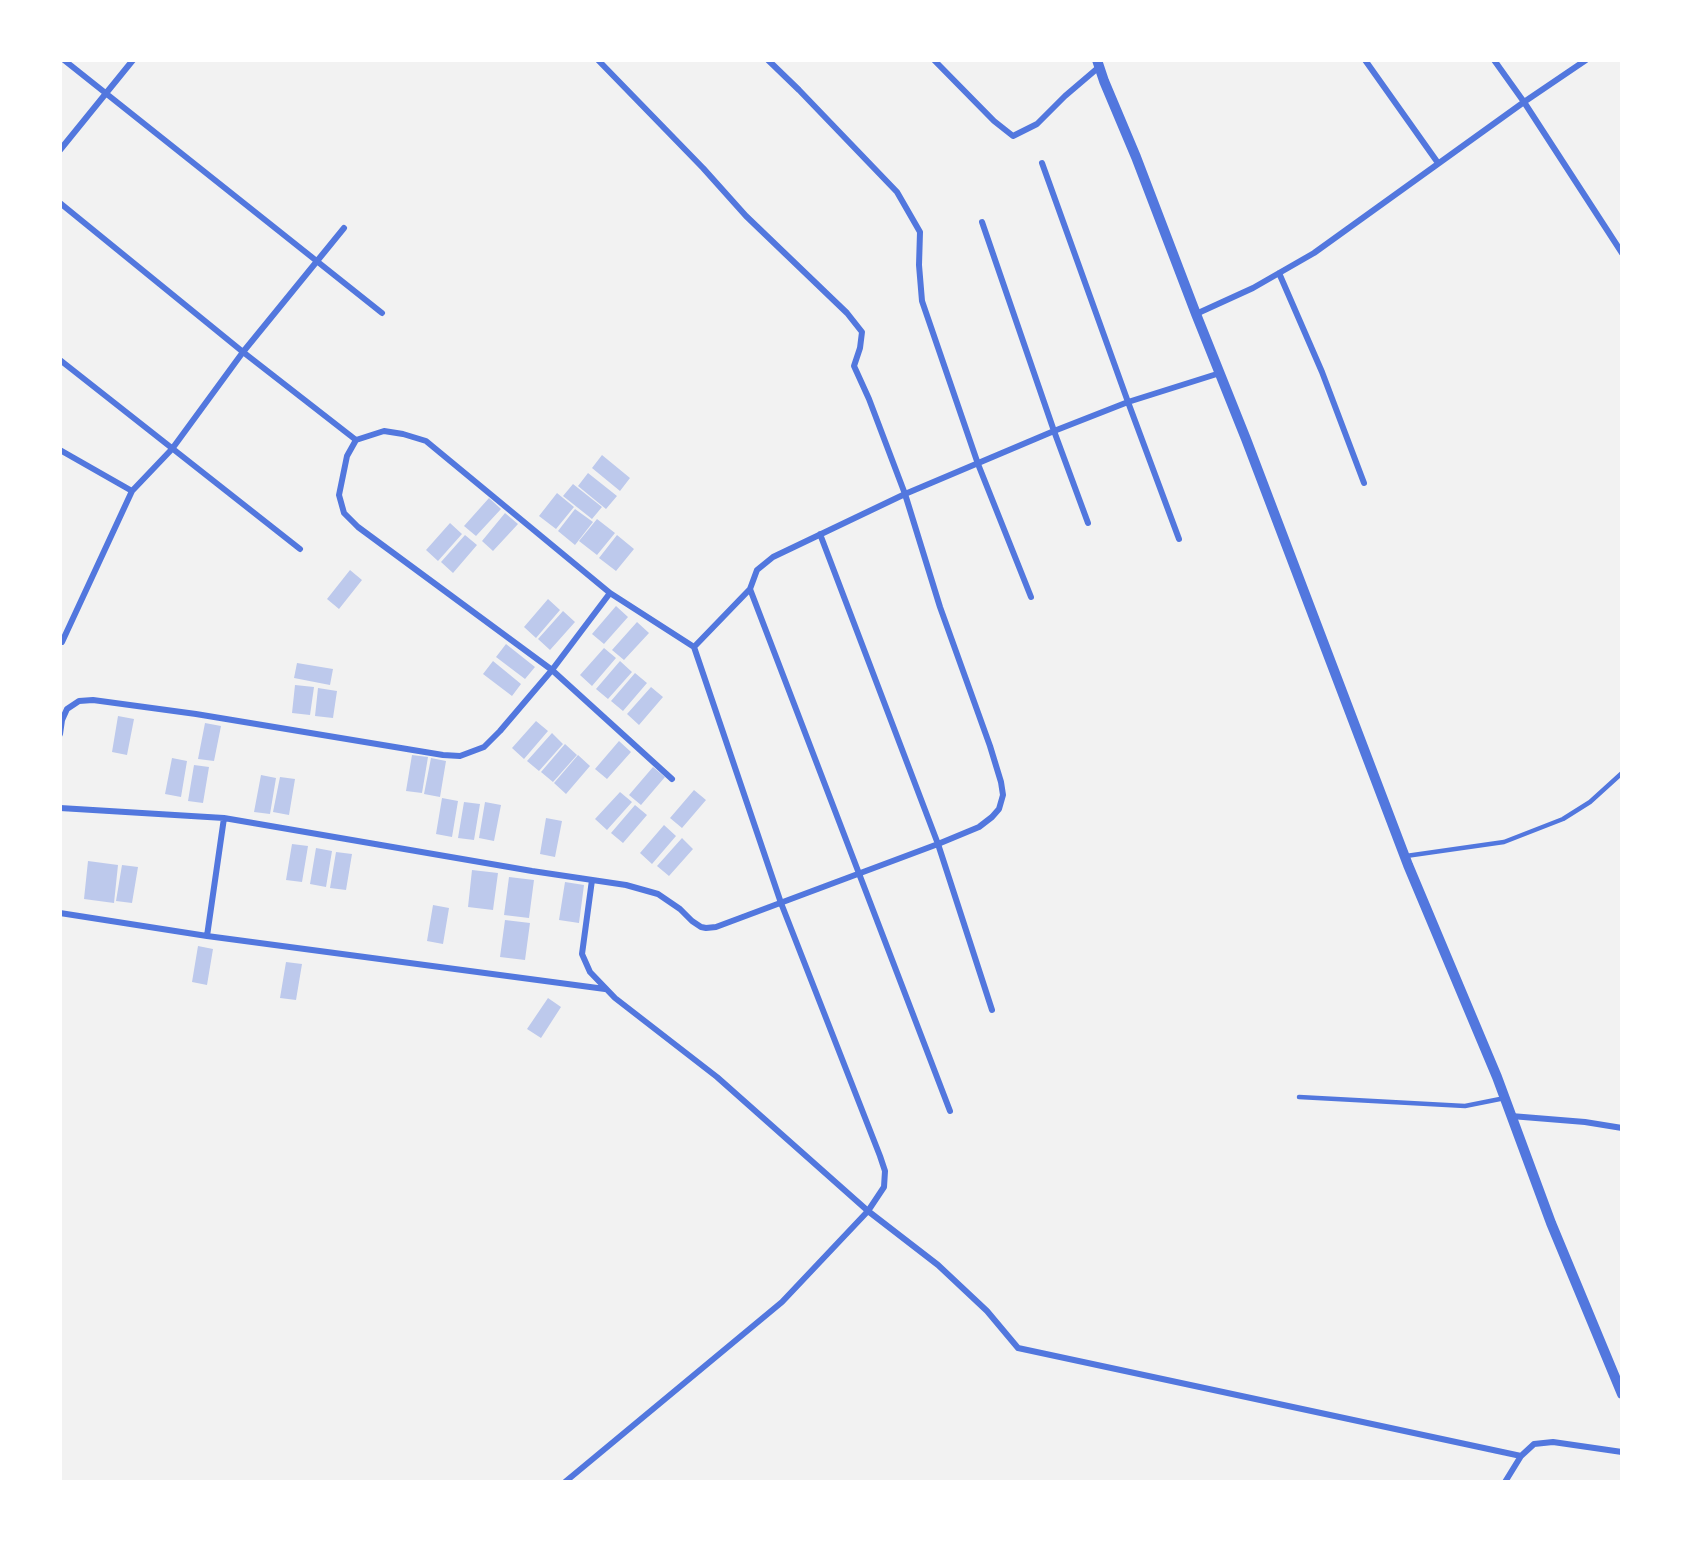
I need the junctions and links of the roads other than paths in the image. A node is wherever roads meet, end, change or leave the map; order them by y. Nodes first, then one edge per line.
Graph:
1 (64, 60) edge
2 (133, 60) edge
3 (598, 60) edge
4 (768, 60) edge
5 (934, 60) edge
6 (1365, 60) edge
7 (1494, 60) edge
8 (1586, 60) edge
9 (1098, 64) edge
10 (106, 93) junction
11 (1524, 102) junction
12 (60, 150) edge
13 (1042, 163) dead end
14 (1438, 163) junction
15 (60, 203) edge
16 (982, 222) dead end
17 (344, 228) dead end
18 (1622, 253) edge
19 (317, 261) junction
20 (1279, 273) junction
21 (382, 313) dead end
22 (1196, 314) junction
23 (243, 352) junction
24 (60, 360) edge
25 (1220, 373) junction
26 (1128, 402) junction
27 (1054, 431) junction
28 (356, 440) junction
29 (172, 449) junction
30 (60, 450) edge
31 (978, 464) junction
32 (1364, 483) dead end
33 (132, 491) junction
34 (905, 494) junction
35 (1088, 523) dead end
36 (820, 534) junction
37 (1179, 539) dead end
38 (300, 549) dead end
39 (750, 589) junction
40 (610, 593) junction
41 (1031, 597) dead end
42 (62, 642) dead end
43 (693, 646) junction
44 (552, 670) junction
45 (60, 734) edge
46 (1622, 774) edge
47 (672, 778) dead end
48 (60, 808) edge
49 (224, 818) junction
50 (938, 844) junction
51 (1405, 856) junction
52 (860, 874) junction
53 (592, 880) junction
54 (781, 903) junction
55 (60, 913) edge
56 (207, 936) junction
57 (606, 989) junction
58 (992, 1010) dead end
59 (1299, 1097) dead end
60 (1505, 1098) junction
61 (950, 1111) dead end
62 (1511, 1116) junction
63 (1622, 1128) edge
64 (868, 1211) junction
65 (1617, 1369) edge
66 (1622, 1394) edge
67 (1622, 1452) edge
68 (1521, 1456) junction
69 (565, 1482) edge
70 (1505, 1482) edge

1 - 10 street
2 - 10 street
3 - 34 street
4 - 31 street
5 - 9 street
6 - 14 street
7 - 11 street
8 - 11 street
9 - 22 street
10 - 12 street
10 - 19 street
11 - 14 street
11 - 18 street
13 - 26 street
14 - 20 street
15 - 23 street
16 - 27 street
17 - 19 street
19 - 21 street
19 - 23 street
20 - 22 street
20 - 32 street
22 - 25 street
23 - 28 street
23 - 29 street
24 - 29 street
25 - 26 street
25 - 51 street
26 - 27 street
26 - 37 street
27 - 31 street
27 - 35 street
28 - 40 street
28 - 44 street
29 - 33 street
29 - 38 street
30 - 33 street
31 - 34 street
31 - 41 street
33 - 42 street
34 - 36 street
34 - 50 street
36 - 39 street
36 - 50 street
39 - 43 street
39 - 52 street
40 - 43 street
40 - 44 street
43 - 54 street
44 - 45 street
44 - 47 street
46 - 51 lane
48 - 49 street
49 - 53 street
49 - 56 street
50 - 52 street
50 - 58 street
51 - 60 street
52 - 54 street
52 - 61 street
53 - 54 street
53 - 57 street
54 - 64 street
55 - 56 street
56 - 57 street
57 - 64 street
59 - 60 lane
60 - 62 street
62 - 63 street
62 - 65 street
64 - 68 street
64 - 69 street
65 - 66 street
67 - 68 street
68 - 70 street

